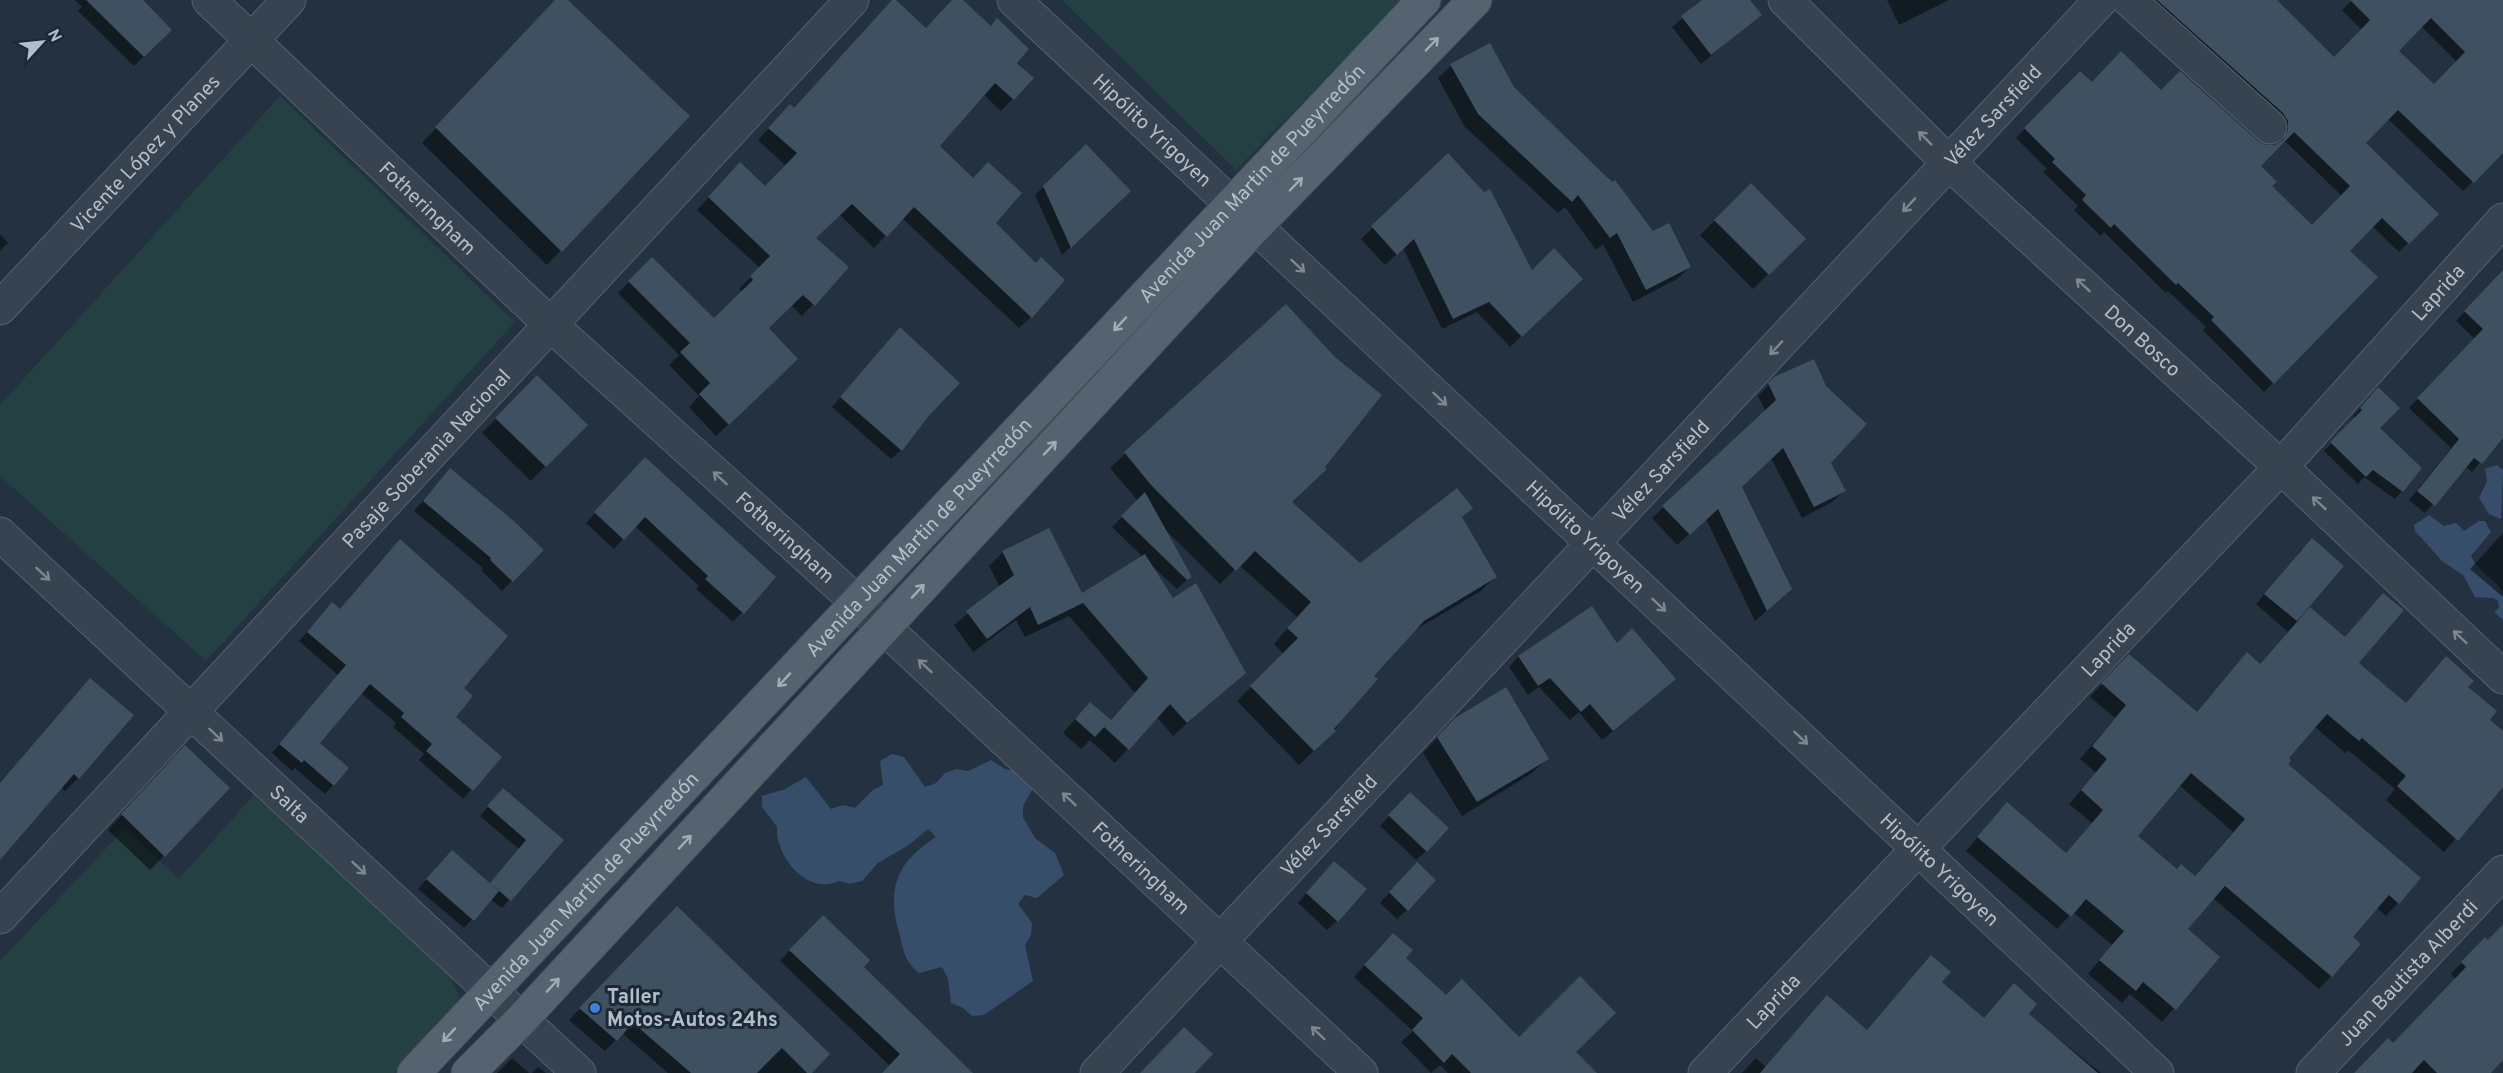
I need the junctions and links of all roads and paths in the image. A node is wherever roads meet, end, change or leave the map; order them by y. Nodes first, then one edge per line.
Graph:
1 (209, 0) edge
2 (289, 0) edge
3 (852, 0) edge
4 (1014, 0) edge
5 (1424, 0) edge
6 (1475, 0) edge
7 (1785, 0) edge
8 (2101, 0) edge
9 (2129, 0) edge
10 (252, 40) junction
11 (2270, 127) dead end
12 (1949, 163) junction
13 (1244, 215) junction
14 (2503, 220) edge
15 (0, 308) edge
16 (551, 325) junction
17 (2281, 467) junction
18 (0, 534) edge
19 (1593, 543) junction
20 (857, 603) junction
21 (884, 628) junction
22 (2503, 677) edge
23 (190, 712) junction
24 (1918, 848) junction
25 (2503, 872) edge
26 (0, 917) edge
27 (1221, 940) junction
28 (492, 992) junction
29 (522, 1019) junction
30 (414, 1073) edge
31 (468, 1073) edge
32 (579, 1073) edge
33 (1097, 1073) edge
34 (1360, 1073) edge
35 (1705, 1073) edge
36 (2157, 1073) edge
37 (2313, 1073) edge

1 - 10 street, Fotheringham
2 - 10 street, Vicente López y Planes
3 - 16 street, Pasaje Soberania Nacional
4 - 13 street, Hipólito Yrigoyen
5 - 13 main road, Avenida Juan Martin de Pueyrredón
13 -> 6 main road, Avenida Juan Martin de Pueyrredón
12 -> 7 street, Don Bosco
8 - 12 street, Vélez Sarsfield
9 - 11 street
10 - 15 street, Vicente López y Planes
10 - 16 street, Fotheringham
17 -> 12 street, Don Bosco
12 -> 19 street, Vélez Sarsfield
13 -> 19 street, Hipólito Yrigoyen
13 -> 20 main road, Avenida Juan Martin de Pueyrredón
21 -> 13 main road, Avenida Juan Martin de Pueyrredón
14 - 17 street, Laprida
20 -> 16 street, Fotheringham
16 - 23 street, Pasaje Soberania Nacional
22 -> 17 street, Don Bosco
17 - 24 street, Laprida
18 -> 23 street, Salta
19 -> 24 street, Hipólito Yrigoyen
19 - 27 street, Vélez Sarsfield
20 - 21 street, Fotheringham
20 -> 28 main road, Avenida Juan Martin de Pueyrredón
27 -> 21 street, Fotheringham
29 -> 21 main road, Avenida Juan Martin de Pueyrredón
23 - 26 street, Pasaje Soberania Nacional
23 -> 28 street, Salta
24 - 35 street, Laprida
24 - 36 street, Hipólito Yrigoyen
25 - 37 street, Juan Bautista Alberdi
27 - 33 street, Vélez Sarsfield
34 -> 27 street, Fotheringham
28 - 29 street, Salta
28 -> 30 main road, Avenida Juan Martin de Pueyrredón
29 - 31 main road, Avenida Juan Martin de Pueyrredón
29 - 32 street, Salta

